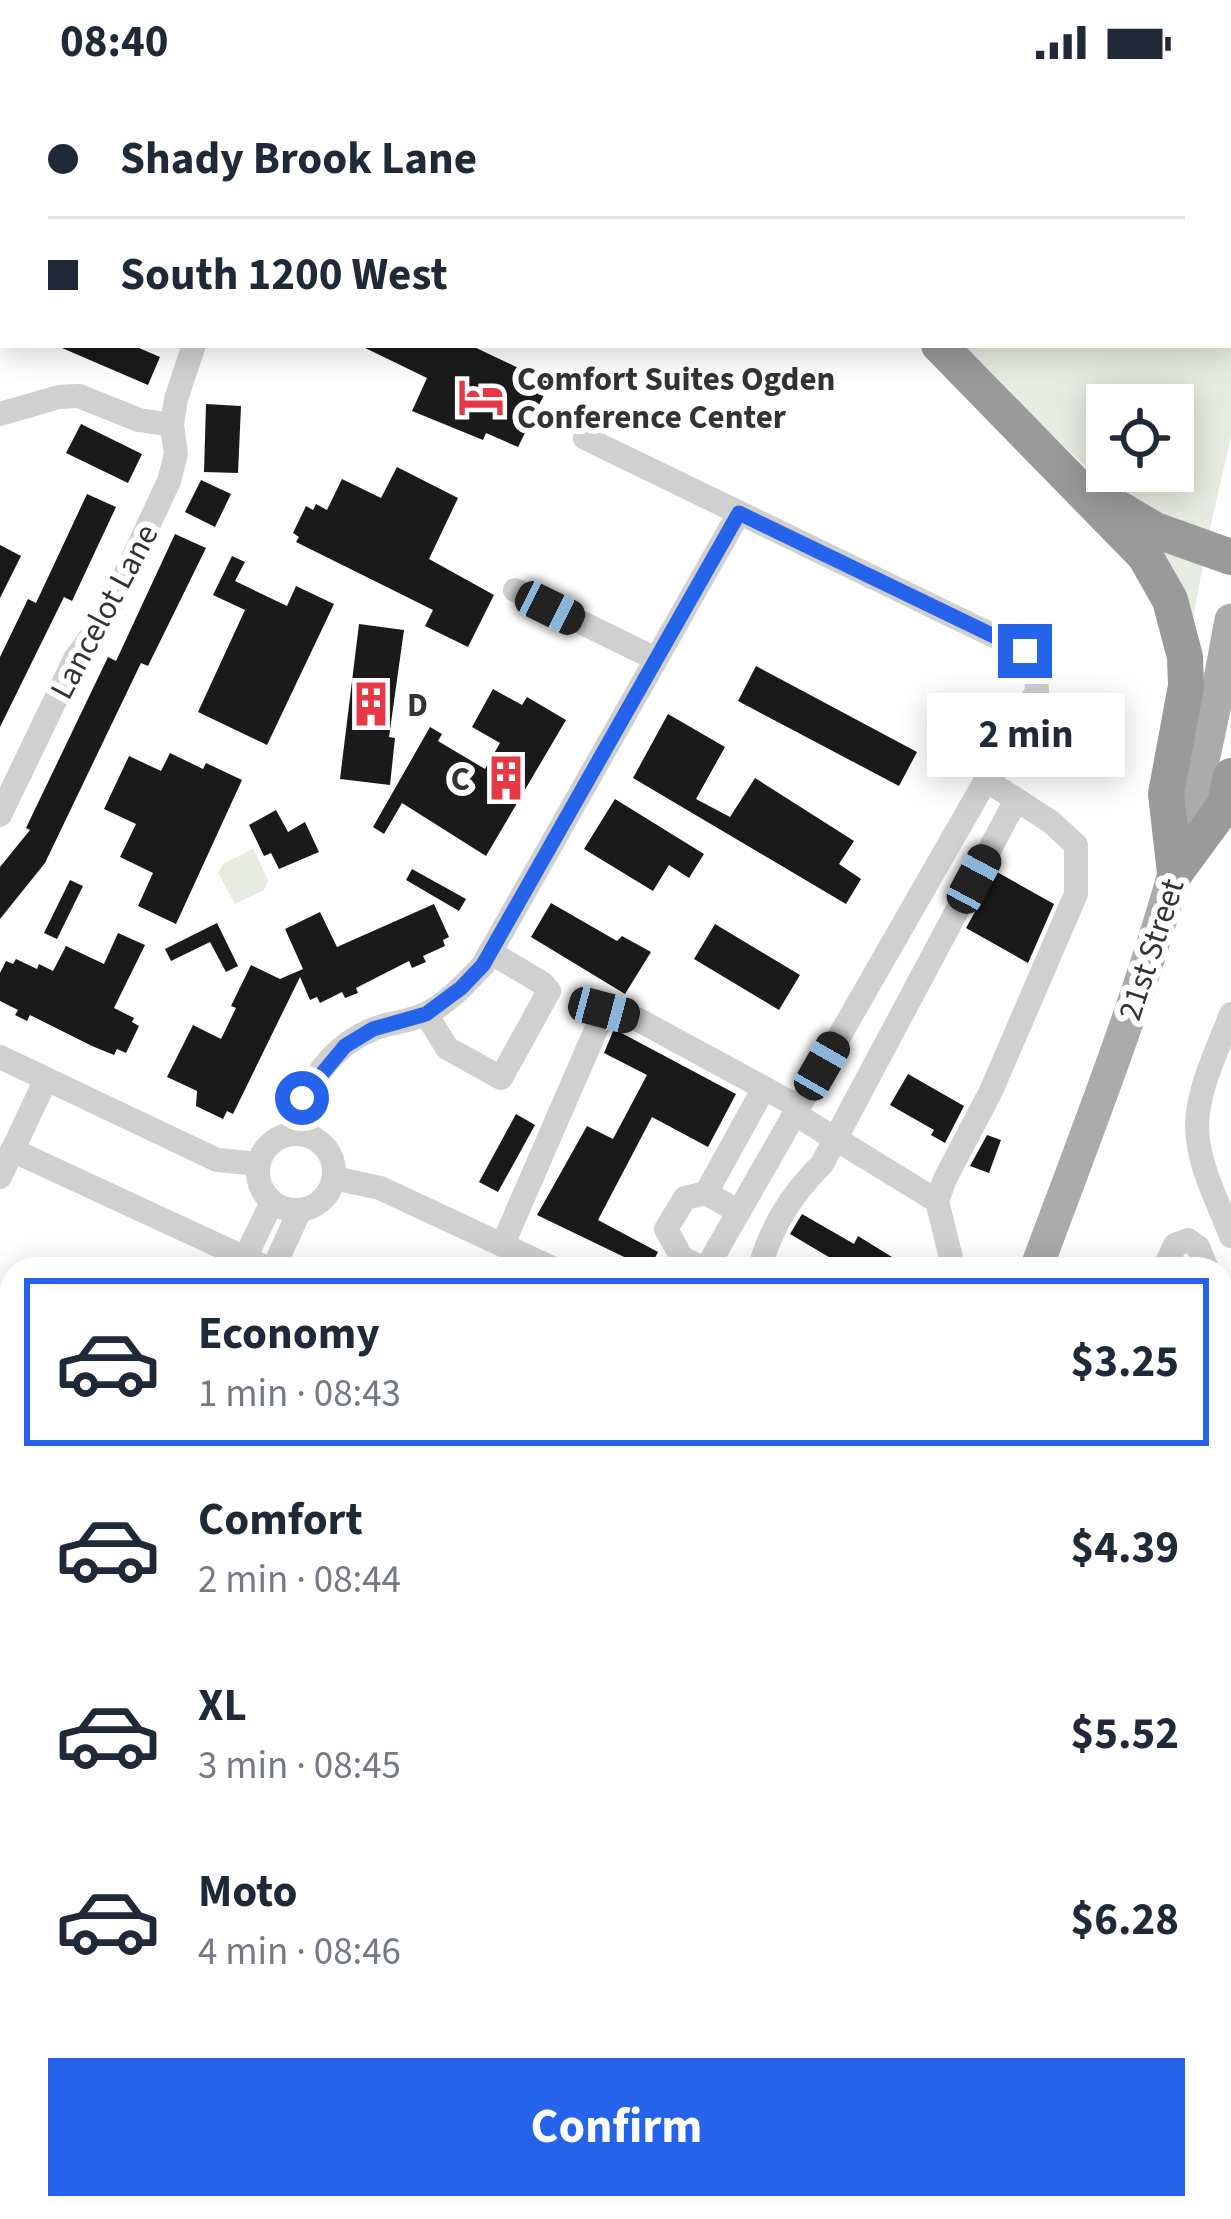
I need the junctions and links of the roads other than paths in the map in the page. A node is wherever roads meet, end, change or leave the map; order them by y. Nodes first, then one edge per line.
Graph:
1 (193, 348) edge
2 (942, 348) edge
3 (0, 414) edge
4 (172, 425) junction
5 (585, 438) dead end
6 (1064, 470) junction
7 (739, 513) junction
8 (1231, 557) edge
9 (514, 590) dead end
10 (1231, 620) edge
11 (656, 659) junction
12 (1231, 776) edge
13 (986, 780) junction
14 (1016, 800) junction
15 (0, 815) edge
16 (1174, 873) junction
17 (490, 952) junction
18 (873, 978) junction
19 (910, 999) junction
20 (426, 1014) junction
21 (1231, 1014) edge
22 (0, 1057) edge
23 (46, 1078) junction
24 (764, 1088) junction
25 (797, 1110) junction
26 (294, 1133) junction
27 (836, 1138) junction
28 (12, 1150) junction
29 (258, 1164) junction
30 (0, 1177) edge
31 (334, 1178) junction
32 (706, 1192) junction
33 (938, 1201) junction
34 (272, 1202) junction
35 (300, 1210) junction
36 (739, 1212) junction
37 (1231, 1236) edge
38 (503, 1244) junction
39 (245, 1257) edge
40 (263, 1257) edge
41 (268, 1257) edge
42 (530, 1257) edge
43 (681, 1257) edge
44 (712, 1257) edge
45 (762, 1257) edge
46 (950, 1257) edge
47 (1040, 1257) edge
48 (1170, 1257) edge
49 (1203, 1257) edge

1 - 4 street, Lancelot Lane
2 - 6 highway
3 - 4 street
4 - 15 street, Lancelot Lane
5 - 7 street
6 - 8 highway
6 - 16 highway
7 - 11 street
7 - 13 street
9 - 11 street
10 - 16 main road, 21st Street
11 - 17 street
12 - 16 highway
13 - 14 street
13 - 18 street
14 - 19 street
14 - 33 street
16 - 47 main road, 21st Street
17 - 20 street
17 - 20 street
18 - 19 street
18 - 25 street
19 - 27 street
20 - 26 street
21 - 37 street
22 - 23 street
23 - 28 street
23 - 29 street
24 - 25 street
24 - 32 street
24 - 38 street
25 - 27 street
25 - 36 street
26 - 29 street
26 - 31 street
27 - 33 street
27 - 45 street
28 - 30 street
28 - 39 street
29 - 34 street
31 - 35 street
31 - 38 street
32 - 36 street
32 - 43 street
33 - 46 street
34 - 35 street
34 - 40 street
35 - 41 street
36 - 44 street
38 - 42 street
48 - 49 street

